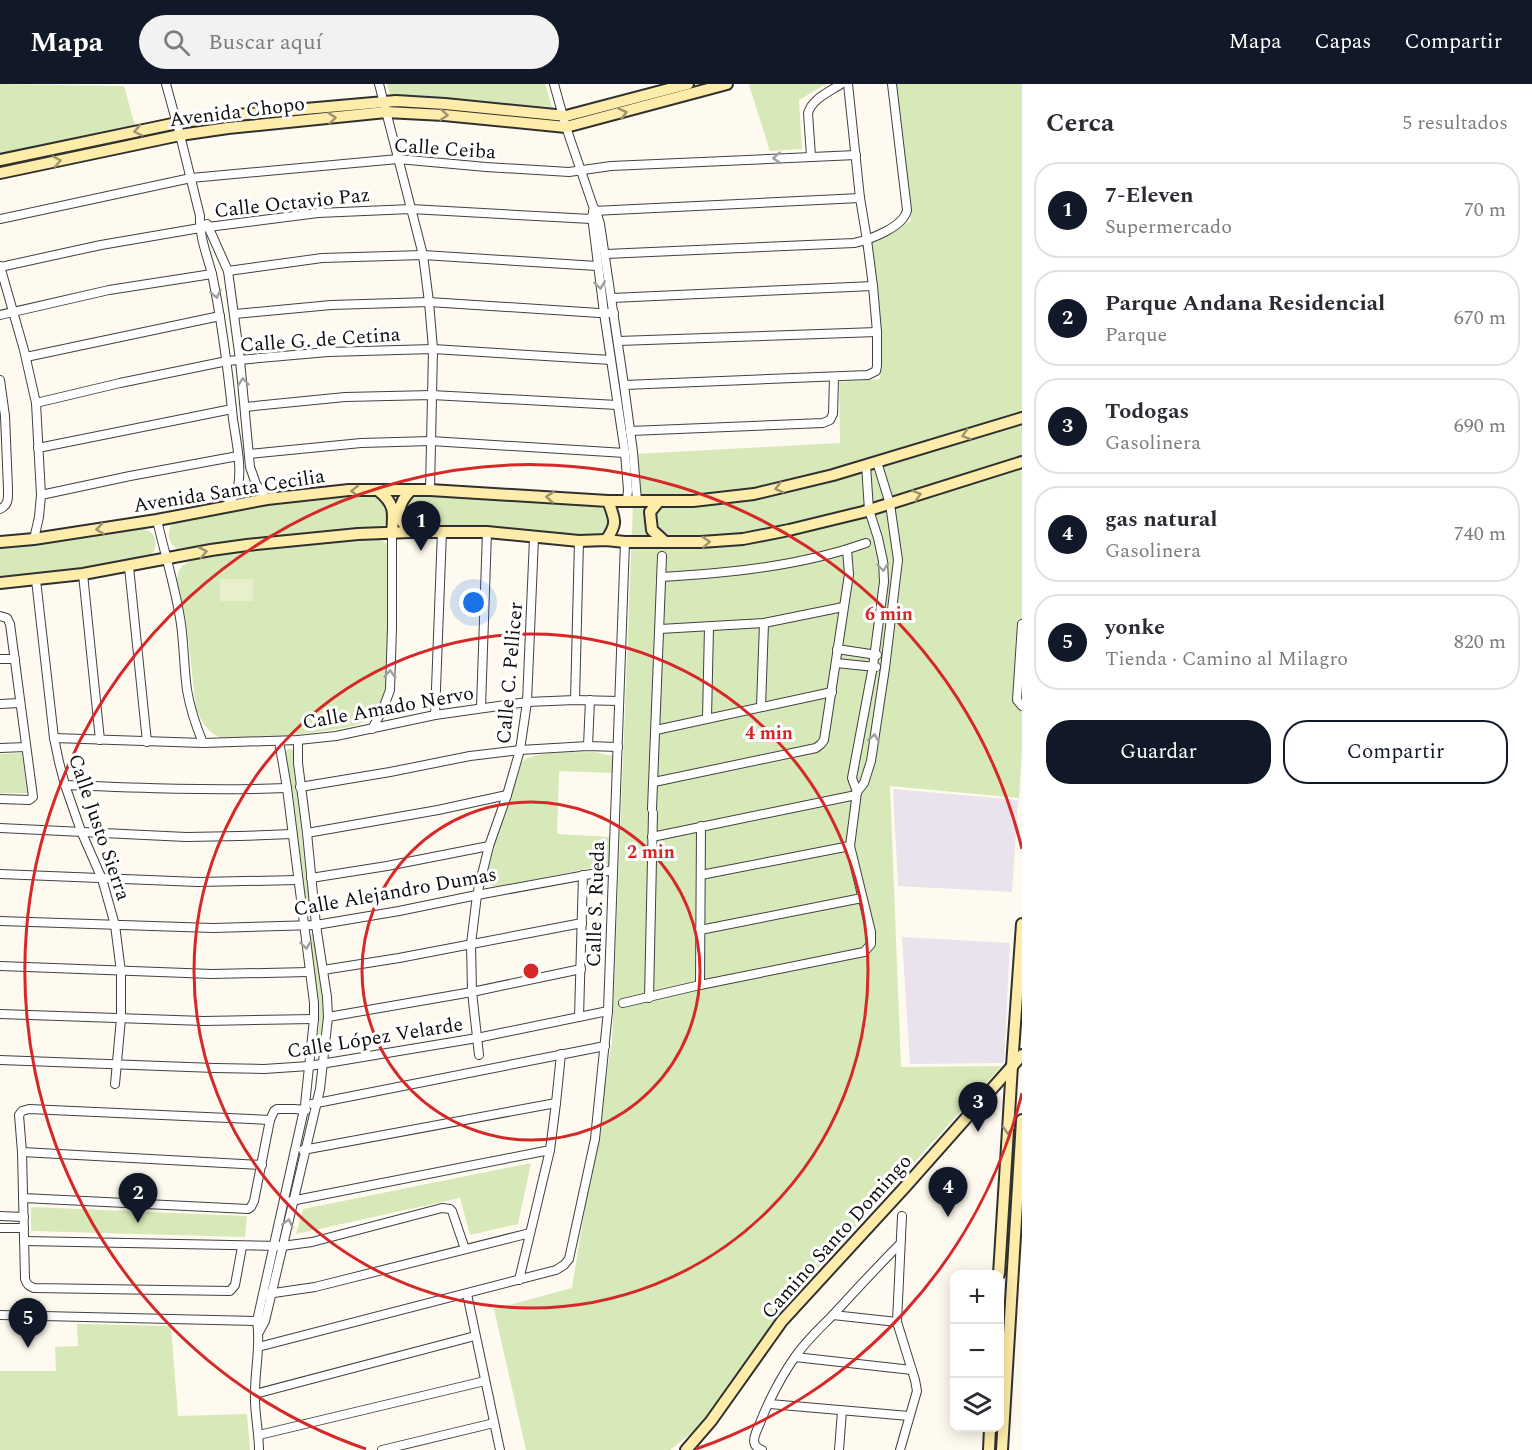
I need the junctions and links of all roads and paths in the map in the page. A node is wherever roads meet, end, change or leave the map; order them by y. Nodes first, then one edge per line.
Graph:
1 (166, 84) edge
2 (379, 84) edge
3 (554, 84) edge
4 (688, 84) edge
5 (727, 84) edge
6 (841, 84) edge
7 (848, 84) edge
8 (892, 84) edge
9 (385, 107) junction
10 (564, 121) junction
11 (177, 123) junction
12 (180, 135) junction
13 (856, 155) junction
14 (811, 156) junction
15 (398, 159) junction
16 (0, 160) edge
17 (580, 171) junction
18 (0, 173) edge
19 (191, 178) junction
20 (860, 198) junction
21 (411, 209) junction
22 (593, 212) junction
23 (200, 216) junction
24 (0, 219) edge
25 (209, 227) junction
26 (200, 228) junction
27 (867, 240) junction
28 (606, 254) junction
29 (423, 255) junction
30 (0, 266) edge
31 (597, 266) junction
32 (228, 271) junction
33 (212, 274) junction
34 (873, 286) junction
35 (612, 298) junction
36 (429, 302) junction
37 (14, 312) junction
38 (604, 313) junction
39 (614, 313) junction
40 (235, 314) junction
41 (0, 315) edge
42 (220, 316) junction
43 (877, 332) junction
44 (618, 341) junction
45 (433, 349) junction
46 (26, 357) junction
47 (240, 360) junction
48 (611, 360) junction
49 (227, 361) junction
50 (834, 377) junction
51 (0, 380) edge
52 (624, 385) junction
53 (1, 395) edge
54 (432, 395) junction
55 (36, 403) junction
56 (617, 405) junction
57 (245, 407) junction
58 (232, 409) junction
59 (1022, 418) edge
60 (630, 431) junction
61 (3, 440) edge
62 (431, 441) junction
63 (38, 448) junction
64 (629, 452) junction
65 (249, 454) junction
66 (238, 456) junction
67 (1022, 462) edge
68 (872, 464) junction
69 (411, 490) junction
70 (430, 490) junction
71 (379, 491) junction
72 (40, 495) junction
73 (267, 499) junction
74 (608, 501) junction
75 (632, 501) junction
76 (659, 501) junction
77 (890, 504) junction
78 (226, 506) junction
79 (0, 508) edge
80 (869, 510) junction
81 (157, 520) junction
82 (442, 531) junction
83 (392, 532) junction
84 (410, 532) junction
85 (487, 532) junction
86 (534, 538) junction
87 (34, 539) junction
88 (606, 540) junction
89 (579, 541) junction
90 (0, 542) edge
91 (626, 542) junction
92 (666, 542) junction
93 (866, 543) dead end
94 (847, 550) junction
95 (662, 556) dead end
96 (166, 559) junction
97 (129, 567) junction
98 (83, 574) junction
99 (662, 577) junction
100 (36, 580) junction
101 (0, 583) edge
102 (843, 607) junction
103 (0, 616) edge
104 (764, 623) junction
105 (1022, 624) edge
106 (709, 627) junction
107 (660, 629) junction
108 (837, 649) junction
109 (874, 655) junction
110 (886, 657) junction
111 (15, 659) junction
112 (0, 660) edge
113 (836, 663) junction
114 (873, 666) junction
115 (885, 668) junction
116 (832, 692) junction
117 (575, 700) junction
118 (590, 700) junction
119 (619, 701) junction
120 (527, 702) junction
121 (21, 703) junction
122 (0, 704) edge
123 (1022, 706) edge
124 (481, 707) junction
125 (761, 707) junction
126 (435, 715) junction
127 (707, 718) junction
128 (372, 729) junction
129 (656, 730) junction
130 (54, 738) junction
131 (100, 740) junction
132 (279, 741) junction
133 (298, 741) junction
134 (147, 742) junction
135 (203, 743) junction
136 (588, 746) junction
137 (26, 747) junction
138 (618, 747) junction
139 (0, 748) edge
140 (520, 750) junction
141 (654, 782) junction
142 (65, 785) junction
143 (300, 787) junction
144 (287, 788) junction
145 (857, 794) junction
146 (507, 795) junction
147 (0, 799) edge
148 (701, 826) junction
149 (0, 828) edge
150 (81, 831) junction
151 (307, 833) junction
152 (292, 834) junction
153 (652, 837) junction
154 (489, 846) junction
155 (850, 846) junction
156 (613, 870) junction
157 (0, 874) edge
158 (583, 875) junction
159 (701, 875) junction
160 (311, 878) junction
161 (102, 879) junction
162 (298, 880) junction
163 (477, 895) junction
164 (862, 898) junction
165 (0, 921) edge
166 (582, 922) junction
167 (1022, 924) edge
168 (316, 925) junction
169 (115, 926) junction
170 (304, 926) junction
171 (700, 930) junction
172 (471, 944) junction
173 (0, 966) edge
174 (581, 969) junction
175 (323, 970) junction
176 (121, 972) junction
177 (309, 972) junction
178 (700, 985) junction
179 (472, 992) junction
180 (649, 998) junction
181 (623, 1003) dead end
182 (608, 1011) junction
183 (0, 1014) edge
184 (328, 1017) junction
185 (579, 1017) junction
186 (121, 1018) junction
187 (314, 1019) junction
188 (477, 1038) junction
189 (605, 1046) junction
190 (561, 1054) junction
191 (479, 1055) dead end
192 (1022, 1055) edge
193 (0, 1060) edge
194 (117, 1064) junction
195 (322, 1065) junction
196 (309, 1066) junction
197 (1012, 1066) junction
198 (115, 1084) dead end
199 (991, 1089) junction
200 (1010, 1100) junction
201 (556, 1103) junction
202 (304, 1108) junction
203 (314, 1108) junction
204 (270, 1120) junction
205 (1022, 1120) edge
206 (295, 1149) junction
207 (305, 1150) junction
208 (550, 1150) junction
209 (22, 1152) junction
210 (262, 1165) junction
211 (23, 1198) junction
212 (294, 1201) junction
213 (283, 1202) junction
214 (0, 1216) edge
215 (902, 1216) dead end
216 (24, 1217) junction
217 (0, 1228) edge
218 (24, 1228) junction
219 (530, 1233) junction
220 (24, 1241) junction
221 (899, 1245) junction
222 (242, 1246) junction
223 (278, 1247) junction
224 (465, 1249) junction
225 (999, 1270) edge
226 (519, 1280) junction
227 (267, 1294) junction
228 (466, 1294) junction
229 (0, 1315) edge
230 (832, 1315) junction
231 (261, 1321) junction
232 (897, 1322) junction
233 (475, 1336) junction
234 (258, 1347) junction
235 (795, 1357) junction
236 (912, 1370) junction
237 (485, 1381) junction
238 (255, 1394) junction
239 (770, 1404) junction
240 (842, 1411) junction
241 (909, 1416) junction
242 (494, 1423) junction
243 (990, 1432) edge
244 (259, 1435) junction
245 (260, 1450) edge
246 (382, 1450) edge
247 (500, 1450) edge
248 (687, 1450) edge
249 (762, 1450) edge
250 (839, 1450) edge
251 (900, 1450) edge
252 (988, 1450) edge
253 (1002, 1450) edge

1 - 11 street
2 - 9 street
3 - 10 street
4 - 10 street, Avenida Chopo
10 -> 5 street, Avenida Chopo
6 - 14 street
7 - 13 street
8 - 27 street
9 - 10 street, Avenida Chopo
9 - 11 street, Avenida Chopo
12 -> 9 street, Avenida Chopo
9 - 15 street
10 - 17 street
11 - 12 street
11 -> 16 street, Avenida Chopo
18 -> 12 street, Avenida Chopo
12 - 19 street
13 - 14 street, Calle Ceiba
13 - 20 street
14 -> 17 street, Calle Ceiba
15 - 17 street, Calle Ceiba
15 - 19 street, Calle Ceiba
15 - 21 street
17 - 22 street
19 - 23 street
19 - 24 street, Calle Ceiba
20 - 22 street, Calle Octavio Paz
20 - 27 street
21 - 22 street, Calle Octavio Paz
21 - 25 street, Calle Octavio Paz
21 - 29 street
22 - 28 street
22 - 31 street
23 - 25 street
23 - 26 street
25 - 26 street, Calle Octavio Paz
25 - 32 street
26 - 30 street, Calle Octavio Paz
26 - 33 street
27 - 28 street
27 - 34 street
28 - 35 street
29 - 31 street
29 - 32 street
29 - 36 street
30 - 37 street
31 -> 38 street
32 - 40 street
33 - 37 street
33 -> 42 street
34 - 35 street
34 - 43 street
35 - 39 street
36 - 38 street
36 - 40 street
36 - 45 street
37 - 41 street
37 - 46 street
38 - 39 street
38 - 48 street
39 - 44 street
40 - 47 street
42 - 46 street
42 - 49 street
43 - 44 street
43 - 50 street
44 - 52 street
45 - 47 street, Calle G. de Cetina
45 - 48 street, Calle G. de Cetina
45 - 54 street
46 - 55 street
47 - 49 street, Calle G. de Cetina
57 -> 47 street
48 - 56 street
49 - 55 street, Calle G. de Cetina
49 - 58 street
50 - 52 street
50 - 60 street
51 - 53 street
52 - 60 street
53 - 61 street
54 - 56 street
54 - 57 street
54 - 62 street
55 - 63 street
56 - 64 street
57 - 65 street
58 - 63 street
58 - 66 street
59 -> 68 street, Avenida Santa Cecilia
60 - 64 street
61 - 79 street
62 - 64 street
62 - 65 street
62 - 70 street
63 - 72 street
64 - 75 street
65 - 73 street
66 - 72 street
66 - 78 street
77 -> 67 street
68 -> 76 street, Avenida Santa Cecilia
68 - 77 street
68 - 80 street
69 - 70 street, Avenida Santa Cecilia
69 - 71 street, Avenida Santa Cecilia
69 - 84 street
74 -> 70 street, Avenida Santa Cecilia
71 -> 73 street, Avenida Santa Cecilia
71 - 83 street
72 - 87 street
73 - 78 street, Avenida Santa Cecilia
74 - 75 street, Avenida Santa Cecilia
74 - 88 street
75 - 76 street, Avenida Santa Cecilia
76 - 92 street
77 - 80 street
77 - 110 street
78 - 81 street, Avenida Santa Cecilia
92 -> 80 street
80 -> 109 street
81 -> 87 street, Avenida Santa Cecilia
81 - 96 street
82 - 84 street
82 - 85 street
82 - 126 street
83 - 84 street
96 -> 83 street
128 -> 83 street
85 - 86 street
85 - 124 street
86 - 89 street
86 - 120 street, Calle C. Pellicer
87 - 90 street, Avenida Santa Cecilia
88 - 89 street
88 - 91 street
89 - 117 street
91 - 92 street
91 - 119 street, Calle S. Rueda
93 - 94 street
94 - 99 street
94 - 102 street
95 - 99 street
96 - 97 street
96 - 135 street
97 - 98 street
97 - 134 street
98 - 100 street
98 - 131 street
99 - 107 street
100 - 101 street
100 - 130 street, Calle Justo Sierra
102 - 104 street
102 - 108 street
103 - 111 street
104 - 106 street
104 - 125 street
105 - 123 street
106 - 107 street
106 - 127 street
107 - 129 street
108 - 109 street
108 - 113 street
109 - 110 street
109 - 114 street
110 - 115 street
111 - 112 street
111 - 121 street
113 - 114 street
113 - 116 street
114 - 115 street
114 - 145 street
145 -> 115 street
116 - 125 street
116 - 141 street
117 - 118 street, Calle Amado Nervo
117 - 120 street, Calle Amado Nervo
118 - 119 street, Calle Amado Nervo
118 - 136 street
119 - 138 street, Calle S. Rueda
120 - 124 street, Calle Amado Nervo
120 - 140 street, Calle C. Pellicer
121 - 122 street
121 - 137 street
124 - 126 street, Calle Amado Nervo
125 - 127 street
126 - 128 street, Calle Amado Nervo
127 - 129 street
128 - 133 street, Calle Amado Nervo
129 - 141 street
130 - 131 street, Calle Amado Nervo
130 - 142 street, Calle Justo Sierra
131 - 134 street, Calle Amado Nervo
132 - 133 street, Calle Amado Nervo
132 - 135 street, Calle Amado Nervo
132 - 144 street
133 - 143 street
134 - 135 street, Calle Amado Nervo
136 - 138 street
136 - 140 street
137 - 139 street
137 - 147 street
138 - 156 street, Calle S. Rueda
140 - 143 street
140 - 146 street, Calle C. Pellicer
141 - 153 street
142 - 144 street
142 - 150 street, Calle Justo Sierra
143 - 151 street
144 - 152 street
145 - 148 street
145 - 155 street
146 - 151 street
146 - 154 street, Calle C. Pellicer
148 - 153 street
148 - 159 street
149 - 150 street
150 - 152 street
150 - 161 street, Calle Justo Sierra
151 - 160 street
152 - 162 street
153 - 180 street
154 - 160 street
154 - 163 street, Calle C. Pellicer
155 - 159 street
155 - 164 street
156 - 158 street, Calle Alejandro Dumas
156 - 182 street, Calle S. Rueda
157 - 161 street
158 - 163 street, Calle Alejandro Dumas
158 - 166 street
159 - 171 street
160 - 168 street
161 - 162 street
161 - 169 street, Calle Justo Sierra
162 - 170 street
163 - 168 street, Calle Alejandro Dumas
163 - 172 street, Calle C. Pellicer
164 - 171 street
164 - 178 street
165 - 169 street, Calle Alejandro Dumas
166 - 172 street
166 - 174 street
167 - 197 street
168 - 170 street, Calle Alejandro Dumas
168 - 175 street
169 - 170 street, Calle Alejandro Dumas
169 - 176 street, Calle Justo Sierra
170 -> 177 street
171 - 178 street
172 - 175 street
172 - 179 street, Calle C. Pellicer
173 - 176 street
174 - 179 street
174 - 185 street
175 - 184 street
176 - 177 street
176 - 186 street, Calle Justo Sierra
177 - 187 street
178 - 180 street
179 - 184 street
179 - 188 street, Calle C. Pellicer
180 - 181 street
182 - 185 street, Calle López Velarde
182 - 189 street, Calle S. Rueda
183 - 186 street
184 - 195 street
185 - 188 street, Calle López Velarde
186 - 187 street
186 - 194 street, Calle Justo Sierra
187 - 196 street
188 - 191 street, Calle C. Pellicer
188 - 195 street, Calle López Velarde
189 - 190 street
189 - 226 street, Calle S. Rueda
190 - 201 street
190 - 203 street
192 - 197 street, Camino Santo Domingo
193 - 194 street, Calle López Velarde
194 - 196 street, Calle López Velarde
194 - 198 street, Calle Justo Sierra
195 - 196 street, Calle López Velarde
195 - 203 street
196 - 202 street
197 - 199 street, Camino Santo Domingo
197 - 200 street
199 - 200 street
199 - 248 street, Camino Santo Domingo
200 -> 225 street
201 - 207 street
201 - 208 street
202 - 203 street
202 - 204 street
202 - 206 street
203 - 207 street
204 - 209 street
204 - 210 street
205 - 253 street
206 - 207 street
206 - 213 street
207 - 212 street
208 - 212 street
208 - 219 street
209 - 210 street
209 - 211 street
210 - 211 street
211 - 216 street
212 - 213 street
223 -> 212 street
213 - 223 street
214 - 216 street
215 - 221 street
216 - 218 street
217 - 218 street
218 - 220 street
219 - 224 street
219 - 226 street
220 - 222 street
220 - 222 street
221 - 230 street
221 - 232 street
222 - 223 street
223 - 224 street
223 - 227 street
224 - 227 street
226 - 228 street
227 - 231 street
228 - 233 street
228 - 234 street
229 - 231 street
230 - 232 street
230 - 235 street
231 - 234 street
232 - 236 street
233 - 237 street
233 - 238 street
234 - 238 street
235 - 236 street
235 - 239 street
236 - 241 street
237 - 242 street
237 - 244 street
238 - 244 street
239 - 240 street
239 - 249 street
240 - 241 street
240 - 250 street
241 - 251 street
242 - 246 street
242 - 247 street
243 - 252 street
244 - 245 street

